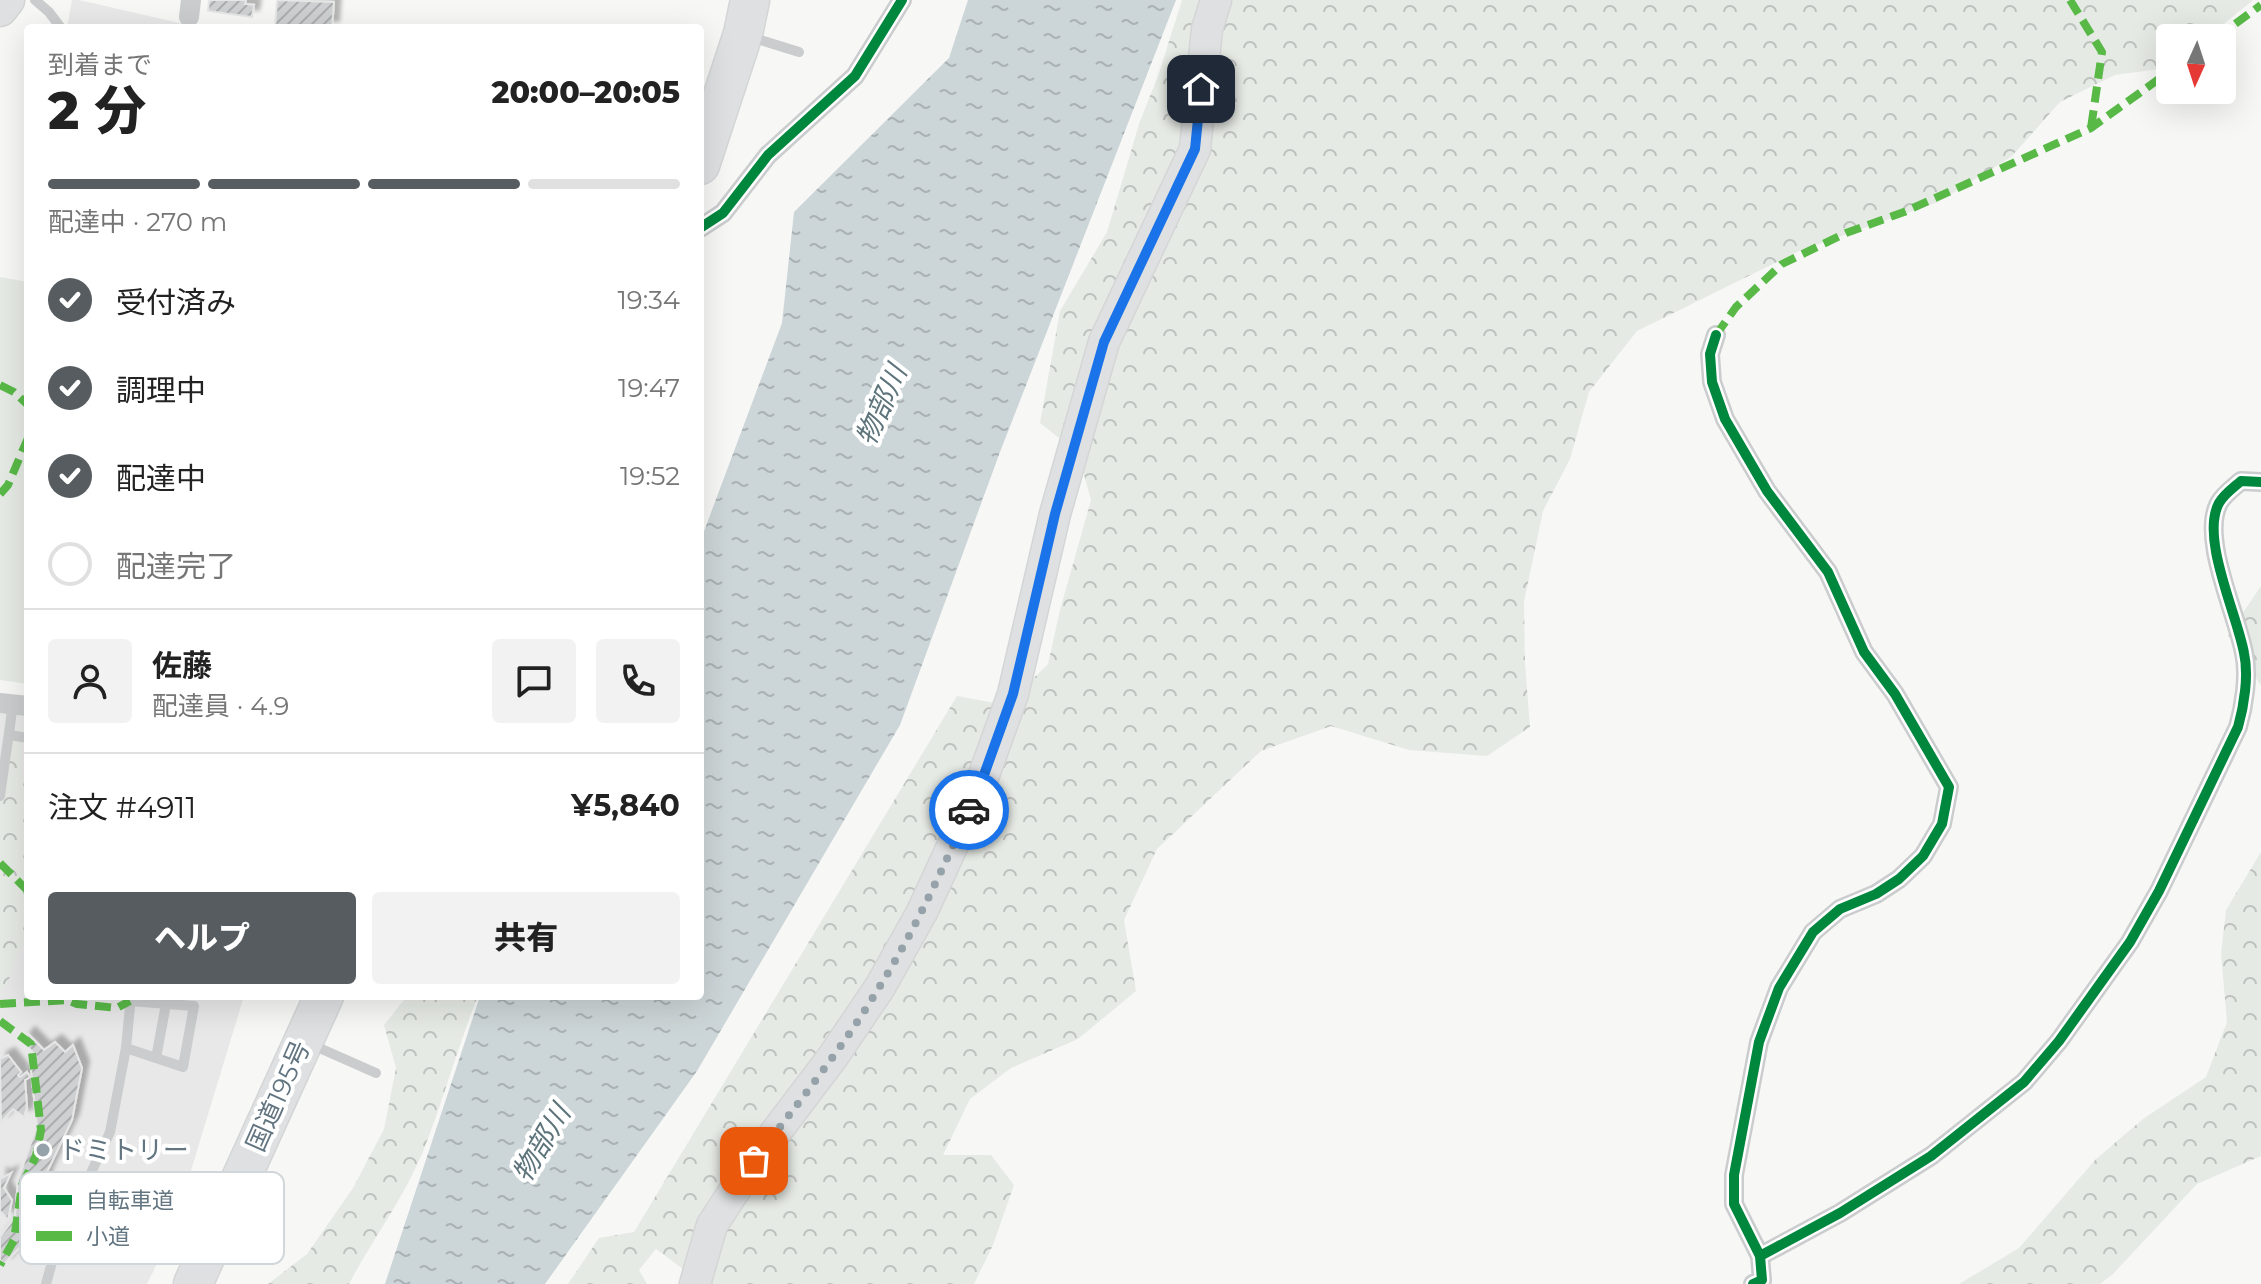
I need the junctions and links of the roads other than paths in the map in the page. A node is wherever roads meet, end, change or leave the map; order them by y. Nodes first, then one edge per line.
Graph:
1 (7, 0) edge
2 (35, 0) edge
3 (902, 0) edge
4 (1216, 0) edge
5 (0, 9) edge
6 (746, 17) edge
7 (58, 24) edge
8 (799, 52) dead end
9 (704, 152) edge
10 (704, 225) edge
11 (1716, 335) dead end
12 (2261, 482) edge
13 (14, 704) edge
14 (9, 735) junction
15 (24, 737) edge
16 (0, 796) edge
17 (130, 1000) edge
18 (137, 1000) edge
19 (322, 1000) edge
20 (166, 1004) junction
21 (303, 1041) junction
22 (126, 1048) junction
23 (156, 1058) junction
24 (376, 1073) dead end
25 (91, 1172) edge
26 (244, 1172) edge
27 (1760, 1256) junction
28 (52, 1264) edge
29 (202, 1264) edge
30 (46, 1284) edge
31 (193, 1284) edge
32 (695, 1284) edge
33 (1753, 1284) edge

1 - 5 main road
2 - 7 lane
3 - 10 street
4 - 32 main road
6 - 8 lane
6 - 9 highway
11 - 27 street
12 - 27 street
13 - 14 lane
14 - 15 lane
14 - 16 lane
17 - 22 lane
18 - 20 lane
19 - 21 highway, 国道195号
20 - 23 lane
20 - 23 lane
21 - 24 lane
21 - 26 highway, 国道195号
22 - 23 lane
22 - 25 lane
27 - 33 street
28 - 30 lane
29 - 31 highway, 国道195号

